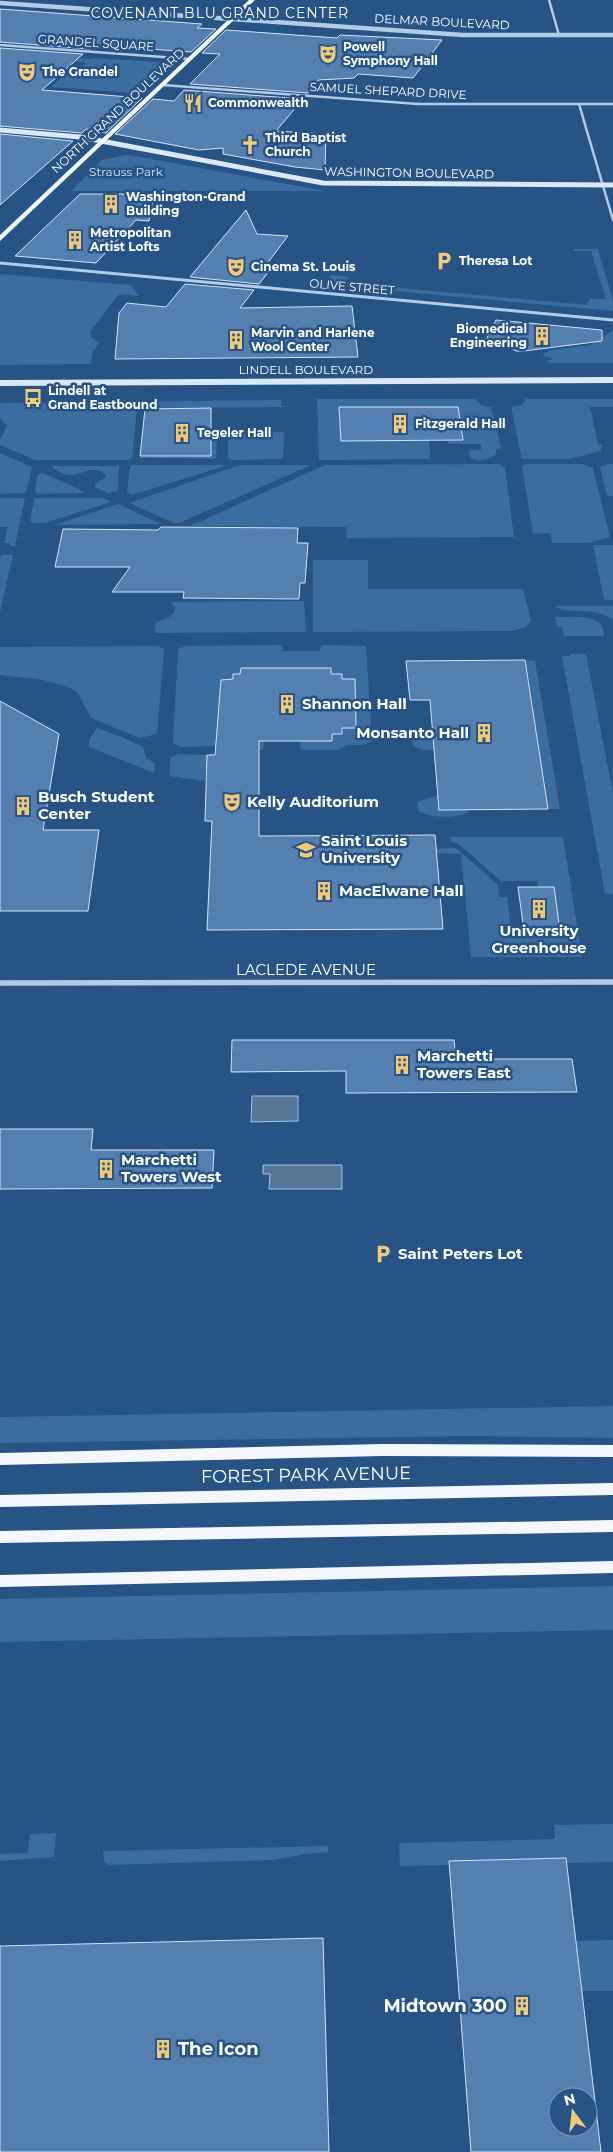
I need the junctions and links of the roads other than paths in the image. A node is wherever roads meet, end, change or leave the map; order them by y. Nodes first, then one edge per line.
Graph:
1 (252, 0) edge
2 (548, 0) edge
3 (0, 3) edge
4 (232, 20) junction
5 (613, 35) edge
6 (559, 36) junction
7 (0, 45) edge
8 (190, 59) junction
9 (163, 85) junction
10 (579, 104) junction
11 (613, 104) edge
12 (0, 130) edge
13 (105, 141) junction
14 (603, 185) junction
15 (613, 185) edge
16 (613, 220) edge
17 (0, 238) edge
18 (0, 263) edge
19 (613, 320) edge
20 (613, 380) edge
21 (0, 383) edge
22 (613, 982) edge
23 (0, 984) edge
24 (613, 1451) edge
25 (0, 1459) edge
26 (613, 1489) edge
27 (0, 1501) edge
28 (613, 1526) edge
29 (0, 1537) edge
30 (613, 1567) edge
31 (0, 1582) edge

1 - 4 main road, NORTH GRAND BOULEVARD
2 - 6 street
3 - 4 street, DELMAR BOULEVARD
4 - 6 street, DELMAR BOULEVARD
4 - 8 main road, NORTH GRAND BOULEVARD
5 - 6 street, DELMAR BOULEVARD
7 - 8 street, GRANDEL SQUARE
8 - 9 main road, NORTH GRAND BOULEVARD
9 - 10 street, SAMUEL SHEPARD DRIVE
9 - 13 main road, NORTH GRAND BOULEVARD
10 - 11 street, SAMUEL SHEPARD DRIVE
10 - 14 street
12 - 13 main road, WASHINGTON BOULEVARD
13 - 14 main road, WASHINGTON BOULEVARD
13 - 17 main road, NORTH GRAND BOULEVARD
14 - 15 main road, WASHINGTON BOULEVARD
14 - 16 street
18 - 19 street, OLIVE STREET
20 - 21 main road, LINDELL BOULEVARD
22 - 23 street, LACLEDE AVENUE
24 - 25 main road
26 - 27 main road, FOREST PARK AVENUE
28 - 29 main road
30 - 31 main road

